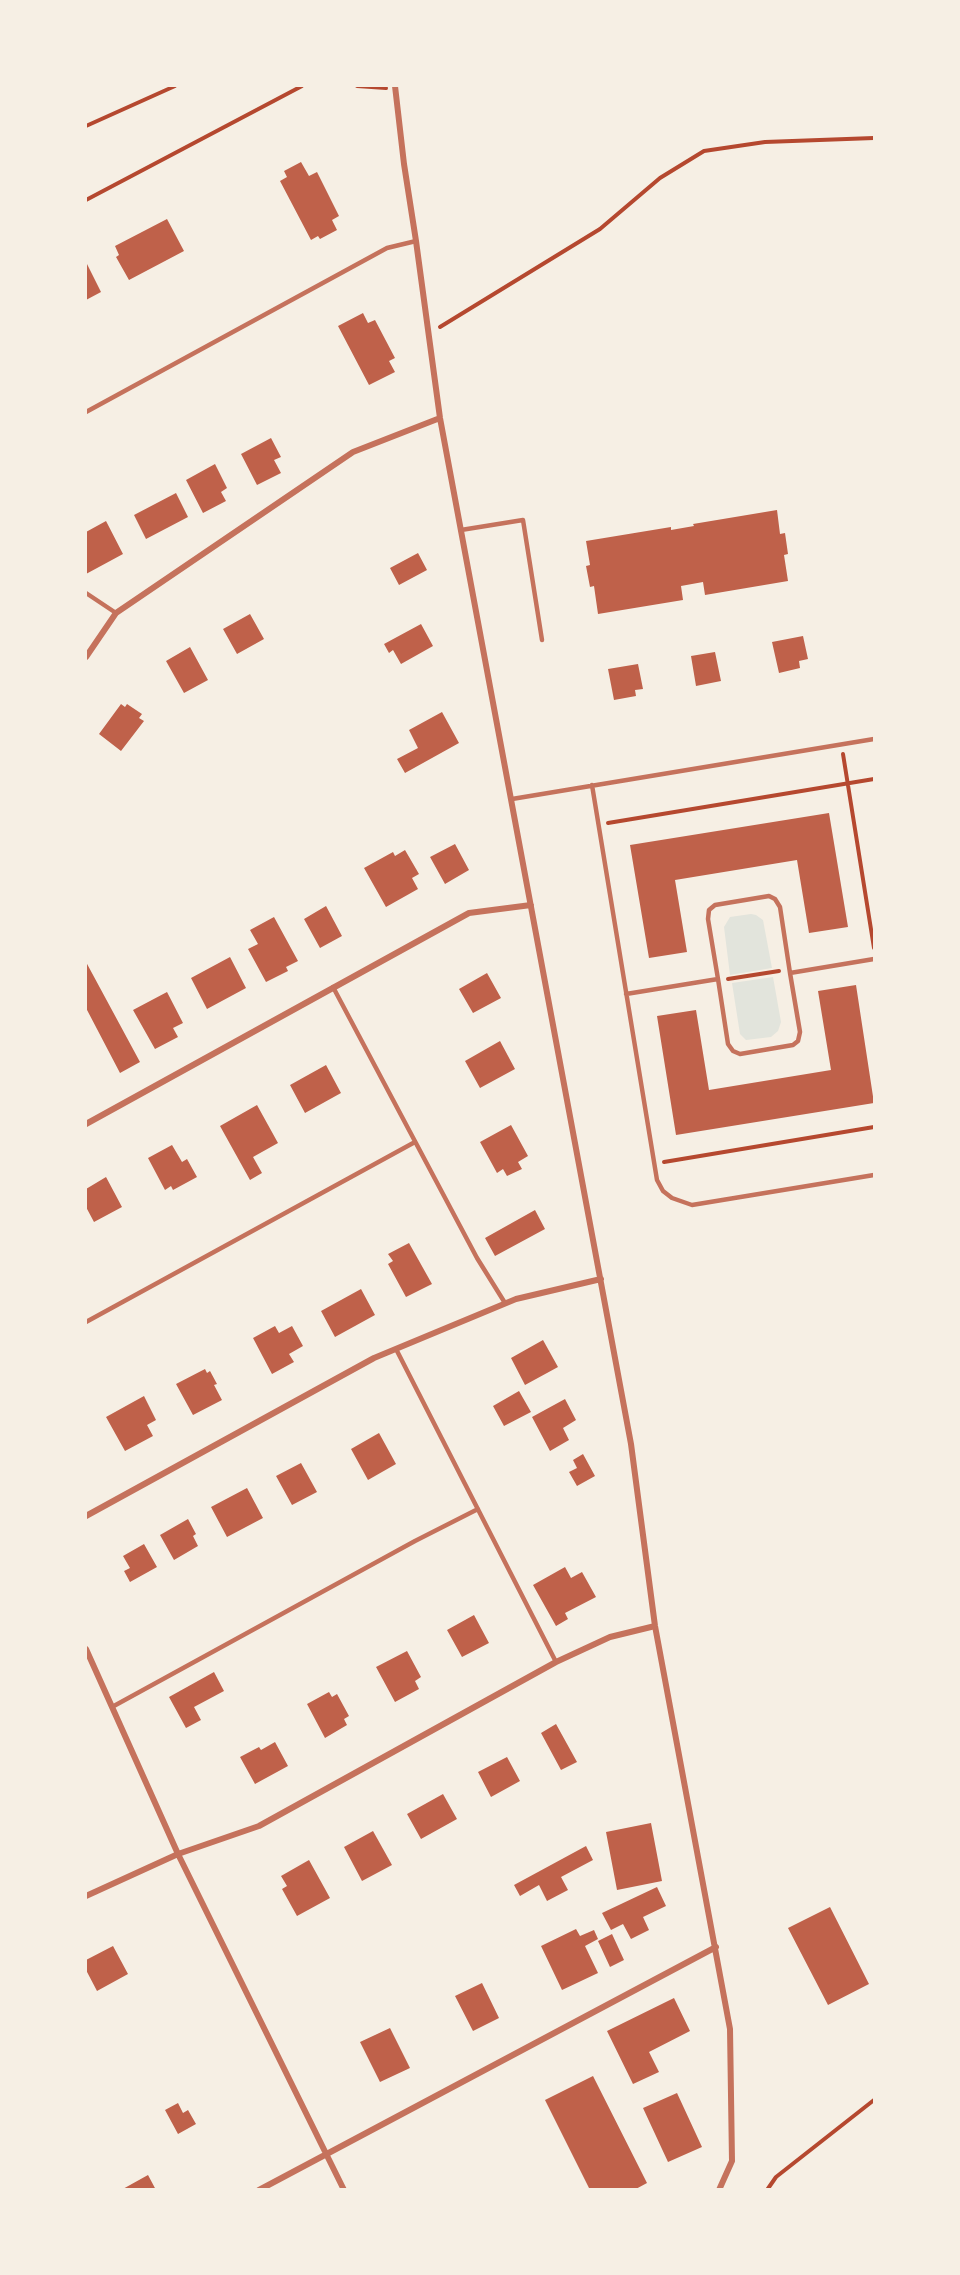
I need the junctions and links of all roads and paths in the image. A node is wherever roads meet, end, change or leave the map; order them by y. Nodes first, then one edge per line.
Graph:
1 (175, 86) edge
2 (302, 86) edge
3 (357, 86) edge
4 (395, 87) edge
5 (86, 126) edge
6 (874, 138) edge
7 (86, 200) edge
8 (417, 241) junction
9 (429, 333) junction
10 (86, 412) edge
11 (440, 418) junction
12 (461, 530) junction
13 (86, 593) edge
14 (116, 613) junction
15 (542, 640) dead end
16 (86, 657) edge
17 (874, 739) edge
18 (841, 745) junction
19 (874, 779) edge
20 (848, 783) junction
21 (592, 785) junction
22 (512, 799) junction
23 (598, 824) junction
24 (531, 905) junction
25 (874, 948) edge
26 (874, 959) edge
27 (790, 971) junction
28 (718, 980) junction
29 (333, 987) junction
30 (626, 994) junction
31 (86, 1124) edge
32 (874, 1127) edge
33 (415, 1142) junction
34 (654, 1163) junction
35 (874, 1175) edge
36 (601, 1279) junction
37 (505, 1303) junction
38 (86, 1322) edge
39 (396, 1349) junction
40 (478, 1509) junction
41 (86, 1516) edge
42 (655, 1626) junction
43 (86, 1649) edge
44 (556, 1662) junction
45 (112, 1707) junction
46 (178, 1854) junction
47 (86, 1896) edge
48 (716, 1947) junction
49 (874, 2100) edge
50 (326, 2154) junction
51 (259, 2190) edge
52 (344, 2190) edge
53 (719, 2190) edge
54 (767, 2190) edge

1 - 5 path
2 - 7 path
3 - 4 path
4 - 8 street
6 - 9 path
8 - 9 street
8 - 10 lane
9 - 11 street
11 - 12 street
11 - 14 street
12 - 15 lane
12 - 22 street
13 - 14 lane
14 - 16 street
17 - 18 lane
18 - 20 path
18 - 21 lane
19 - 20 path
20 - 23 path
20 - 25 path
21 - 22 lane
21 - 23 lane
22 - 24 street
23 - 30 lane
24 - 29 street
24 - 36 street
26 - 27 lane
27 - 28 path
27 - 28 lane
27 - 28 lane
28 - 30 lane
29 - 31 street
29 - 33 lane
30 - 34 lane
32 - 34 path
33 - 37 lane
33 - 38 lane
34 - 35 lane
36 - 37 street
36 - 42 street
37 - 39 street
39 - 40 lane
39 - 41 street
40 - 44 lane
40 - 45 lane
42 - 44 street
42 - 48 street
43 - 45 street
44 - 46 street
45 - 46 street
46 - 47 street
46 - 50 street
48 - 50 street
48 - 53 street
49 - 54 path
50 - 51 street
50 - 52 street

